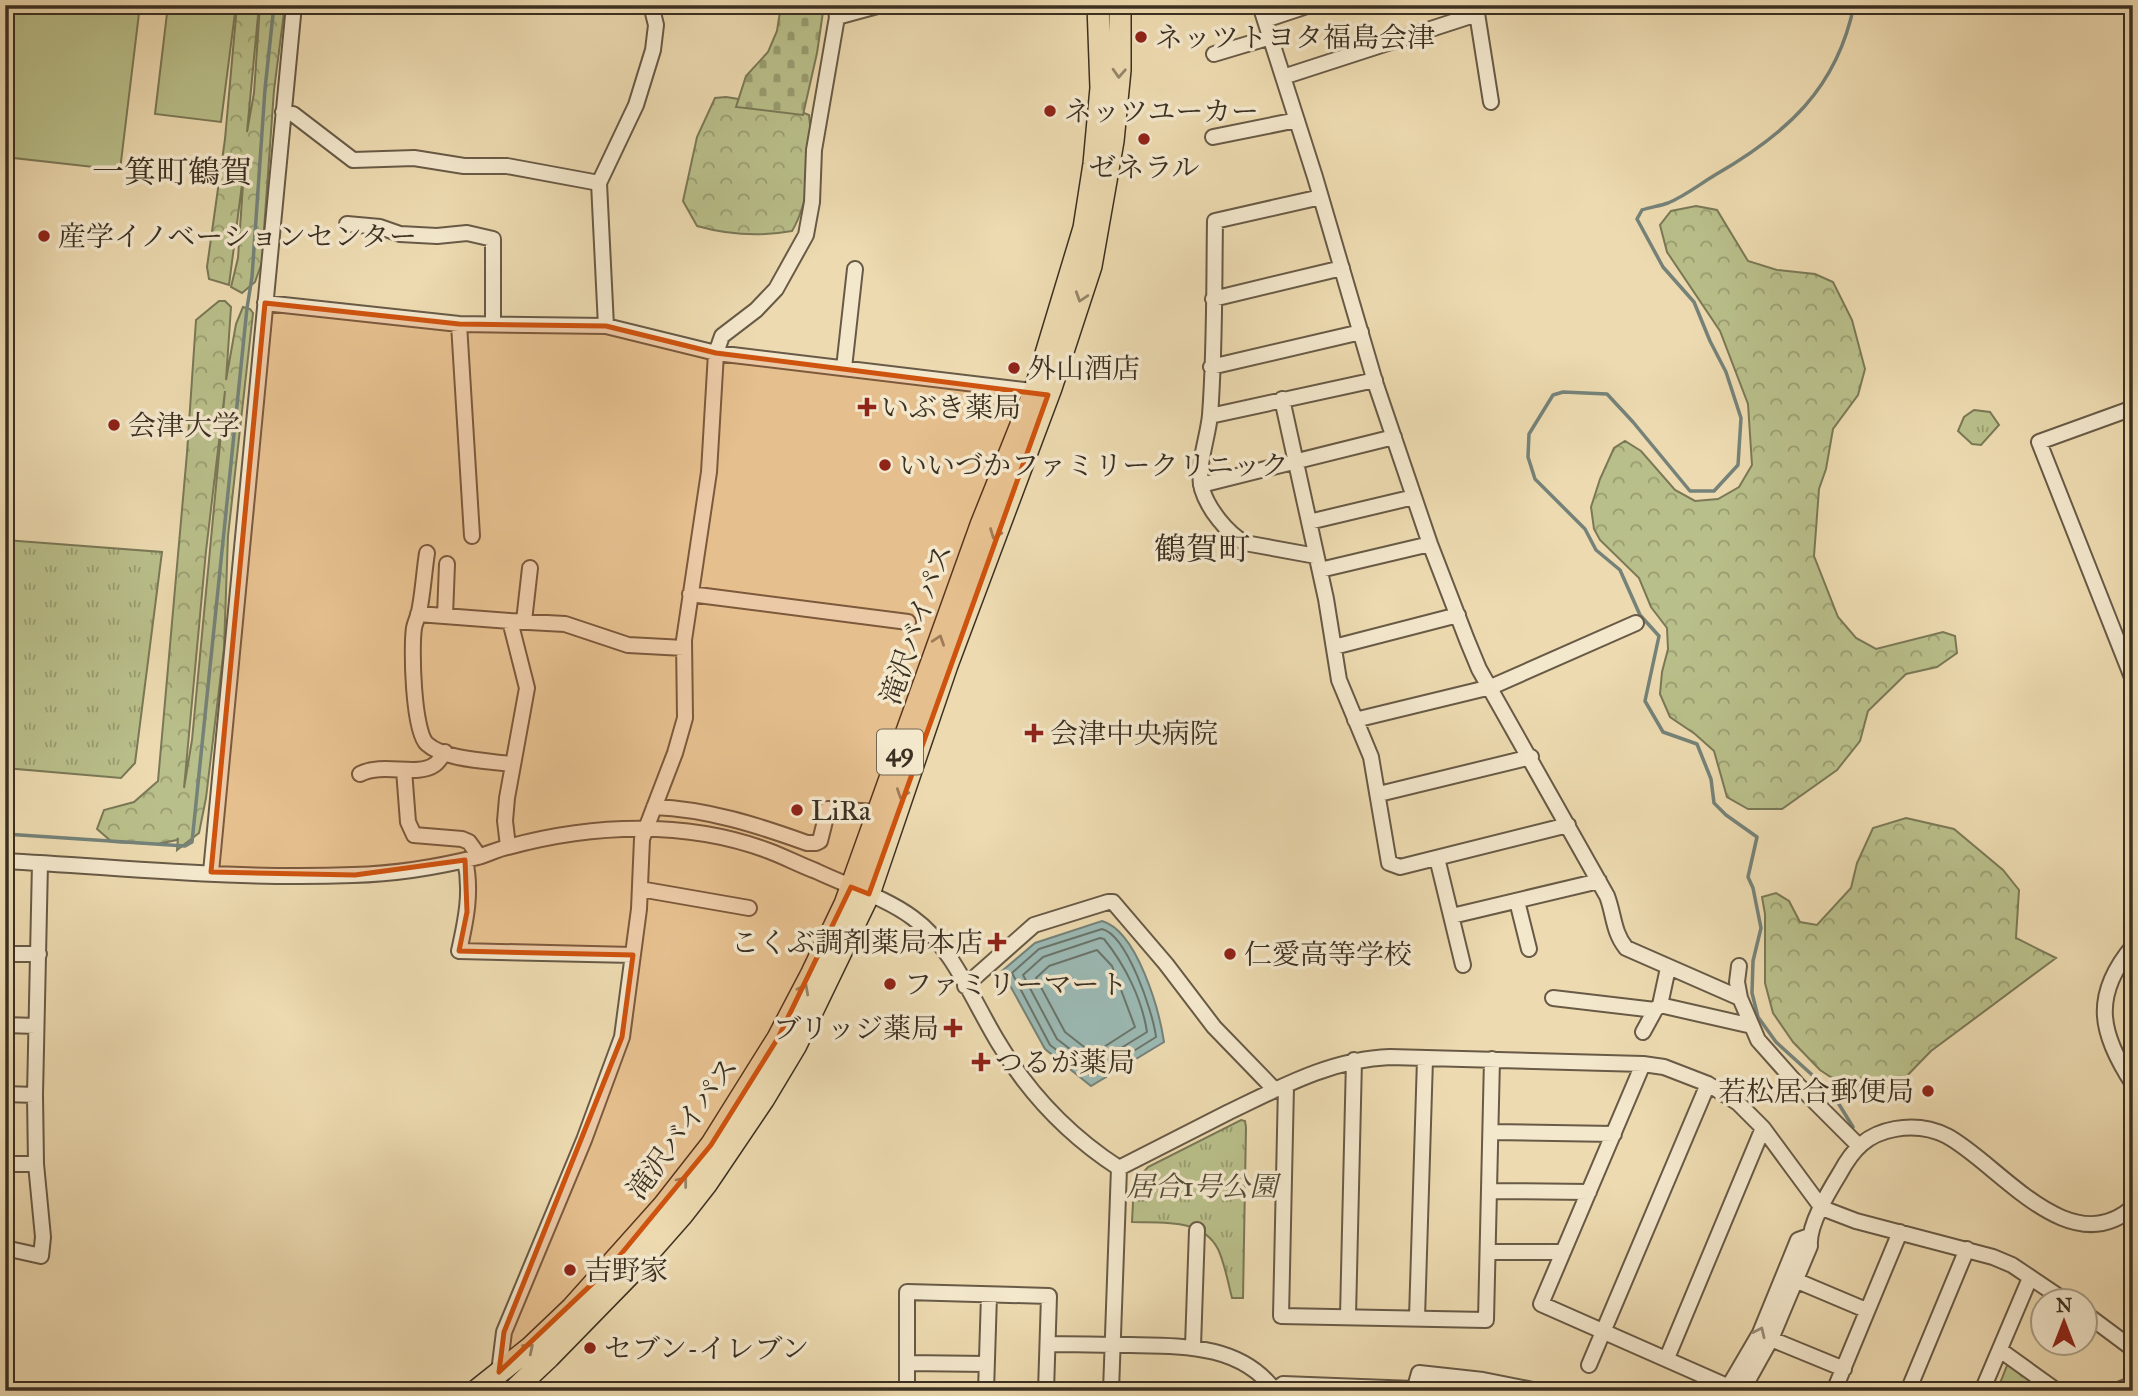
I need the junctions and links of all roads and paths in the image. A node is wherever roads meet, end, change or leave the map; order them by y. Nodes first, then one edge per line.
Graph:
1 (294, 5) edge
2 (651, 5) edge
3 (881, 5) edge
4 (1098, 5) edge
5 (1120, 5) edge
6 (1260, 5) edge
7 (1310, 5) edge
8 (1477, 10) edge
9 (836, 11) edge
10 (1265, 20) junction
11 (1271, 37) junction
12 (1214, 54) dead end
13 (1283, 77) junction
14 (1492, 102) dead end
15 (284, 112) junction
16 (1297, 120) junction
17 (1213, 137) dead end
18 (600, 183) junction
19 (1321, 197) junction
20 (347, 224) dead end
21 (1342, 268) junction
22 (855, 269) dead end
23 (1213, 299) junction
24 (265, 303) junction
25 (494, 323) junction
26 (459, 324) junction
27 (606, 326) junction
28 (1361, 332) junction
29 (716, 353) junction
30 (1211, 367) junction
31 (844, 368) junction
32 (1375, 380) junction
33 (1041, 393) junction
34 (1282, 399) junction
35 (2133, 408) edge
36 (1210, 415) junction
37 (1394, 437) junction
38 (1296, 461) junction
39 (1201, 485) junction
40 (1414, 496) junction
41 (1309, 522) junction
42 (472, 536) dead end
43 (1430, 544) junction
44 (427, 553) dead end
45 (1318, 563) junction
46 (447, 564) dead end
47 (530, 568) dead end
48 (690, 594) junction
49 (418, 614) junction
50 (1458, 615) junction
51 (445, 616) junction
52 (517, 621) junction
53 (908, 622) dead end
54 (1636, 623) dead end
55 (1334, 647) junction
56 (684, 648) junction
57 (2133, 680) edge
58 (1491, 687) junction
59 (1355, 720) junction
60 (445, 752) junction
61 (1531, 757) junction
62 (511, 764) junction
63 (404, 770) junction
64 (360, 774) dead end
65 (1379, 794) junction
66 (654, 807) junction
67 (877, 812) junction
68 (1568, 825) junction
69 (645, 829) junction
70 (509, 846) junction
71 (472, 858) junction
72 (1437, 858) junction
73 (5, 861) edge
74 (40, 863) junction
75 (211, 872) junction
76 (1599, 881) junction
77 (640, 889) junction
78 (860, 891) junction
79 (1517, 901) junction
80 (749, 908) dead end
81 (1452, 916) junction
82 (2133, 946) edge
83 (1529, 948) dead end
84 (5, 954) edge
85 (39, 954) junction
86 (634, 955) junction
87 (1463, 965) dead end
88 (1739, 966) dead end
89 (1668, 968) junction
90 (965, 986) junction
91 (1553, 998) dead end
92 (1740, 998) junction
93 (1657, 1007) junction
94 (5, 1025) edge
95 (36, 1026) junction
96 (1752, 1026) junction
97 (1643, 1032) dead end
98 (1424, 1059) junction
99 (1492, 1059) junction
100 (1354, 1060) junction
101 (1643, 1064) junction
102 (1708, 1084) junction
103 (2133, 1084) edge
104 (1280, 1088) junction
105 (5, 1094) edge
106 (35, 1095) junction
107 (1763, 1128) junction
108 (1490, 1132) junction
109 (1614, 1134) junction
110 (1858, 1145) junction
111 (5, 1164) edge
112 (36, 1164) junction
113 (1119, 1168) junction
114 (1489, 1191) junction
115 (1589, 1192) junction
116 (2133, 1207) edge
117 (1822, 1208) junction
118 (1197, 1230) dead end
119 (1900, 1232) junction
120 (1809, 1236) junction
121 (5, 1248) edge
122 (1967, 1248) junction
123 (1488, 1252) junction
124 (1563, 1252) junction
125 (2030, 1278) junction
126 (1795, 1280) junction
127 (2046, 1288) edge
128 (989, 1295) junction
129 (1866, 1310) junction
130 (1348, 1315) junction
131 (1417, 1318) junction
132 (2100, 1325) edge
133 (1604, 1330) junction
134 (1771, 1339) junction
135 (1048, 1344) junction
136 (1111, 1345) junction
137 (1193, 1346) junction
138 (2133, 1349) edge
139 (2000, 1350) junction
140 (1667, 1358) junction
141 (908, 1363) junction
142 (987, 1364) junction
143 (1589, 1365) dead end
144 (1844, 1369) junction
145 (499, 1372) junction
146 (2133, 1384) edge
147 (1483, 1386) edge
148 (1347, 1388) edge
149 (518, 1390) edge
150 (1275, 1390) edge
151 (1414, 1390) edge
152 (1732, 1390) edge
153 (476, 1391) edge
154 (907, 1391) edge
155 (986, 1391) edge
156 (1046, 1391) edge
157 (1111, 1391) edge
158 (1538, 1391) edge
159 (1834, 1391) edge
160 (1908, 1391) edge
161 (1982, 1391) edge
162 (2057, 1391) edge
163 (2116, 1391) edge

1 - 15 street
2 - 18 street
3 - 9 street
4 - 33 highway, 滝沢バイパス / 49
5 -> 33 highway, 滝沢バイパス / 49
6 - 10 street
7 - 10 street
8 - 13 street
8 - 14 street
9 - 29 street
10 - 11 street
11 - 12 street
11 - 13 street
13 - 16 street
15 - 18 street
15 - 24 street
16 - 17 street
16 - 19 street
18 - 27 street
19 - 21 street
19 - 23 street
20 - 25 street
21 - 23 street
21 - 28 street
22 - 31 street
23 - 30 street
24 - 26 street
24 - 75 street
25 - 26 street
25 - 27 street
26 - 42 street
27 - 29 street
28 - 30 street
28 - 32 street
29 - 31 street
29 - 48 street
30 - 36 street
31 - 33 street
32 - 34 street
32 - 37 street
67 -> 33 highway, 滝沢バイパス / 49
33 -> 78 highway, 滝沢バイパス / 49
34 - 36 street
34 - 38 street
35 - 57 street
36 - 39 street
37 - 38 street
37 - 40 street
38 - 39 street
38 - 41 street
39 - 45 street
40 - 41 street
40 - 43 street
41 - 45 street
43 - 45 street
43 - 50 street
44 - 49 street
45 - 55 street
46 - 51 street
47 - 52 street
48 - 53 street
48 - 56 street
49 - 51 street
49 - 60 street
50 - 55 street
50 - 58 street
51 - 52 street
52 - 56 street
52 - 62 street
54 - 58 street
55 - 59 street
56 - 66 street
58 - 59 street
58 - 61 street
59 - 65 street
60 - 62 street
60 - 63 street
61 - 65 street
61 - 68 street
62 - 70 street
63 - 64 street
63 - 71 street
65 - 72 street
66 - 67 street
66 - 69 street
67 - 78 highway, 滝沢バイパス / 49
68 - 72 street
68 - 76 street
69 - 70 street
69 - 77 street
69 - 78 street
70 - 71 street
71 - 75 street
71 - 86 street
72 - 81 street
73 - 74 street
74 - 75 street
74 - 85 street
76 - 79 street
76 - 89 street
77 - 80 street
77 - 86 street
78 - 90 street
145 -> 78 highway, 滝沢バイパス / 49
78 - 149 highway, 滝沢バイパス / 49
79 - 81 street
79 - 83 street
81 - 87 street
82 - 103 street
84 - 85 street
85 - 95 street
86 - 145 street
88 - 92 street
89 - 92 street
89 - 93 street
90 - 104 street
90 - 113 street
91 - 93 street
92 - 96 street
93 - 96 street
93 - 97 street
94 - 95 street
95 - 106 street
96 - 110 street
98 - 99 street
98 - 100 street
98 - 131 street
99 - 101 street
99 - 108 street
100 - 104 street
100 - 130 street
101 - 102 street
101 - 109 street
102 - 107 street
102 - 133 street
104 - 113 street
104 - 130 street
105 - 106 street
106 - 112 street
107 - 117 street
107 - 140 street
108 - 109 street
108 - 114 street
109 - 115 street
110 - 116 street
110 - 117 street
111 - 112 street
112 - 121 street
113 - 136 street
114 - 115 street
114 - 123 street
115 - 124 street
117 - 119 street
117 - 120 street
118 - 137 street
119 - 122 street
119 - 129 street
120 - 126 street
152 -> 120 street
122 - 125 street
122 - 160 street
123 - 124 street
123 - 131 street
124 - 133 street
125 - 127 street
125 - 139 street
126 - 129 street
126 - 134 street
128 - 135 street
128 - 141 street
128 - 142 street
129 - 144 street
130 - 131 street
132 - 138 street
133 - 140 street
133 - 143 street
134 - 144 street
134 - 152 street
135 - 136 street
135 - 156 street
136 - 137 street
136 - 157 street
137 - 150 street
139 - 161 street
139 - 162 street
140 - 152 street
141 - 142 street
141 - 154 street
142 - 155 street
144 - 159 street
145 - 153 highway, 滝沢バイパス / 49
146 - 163 street
147 - 151 street
147 - 158 street
148 - 150 street
148 - 151 street

